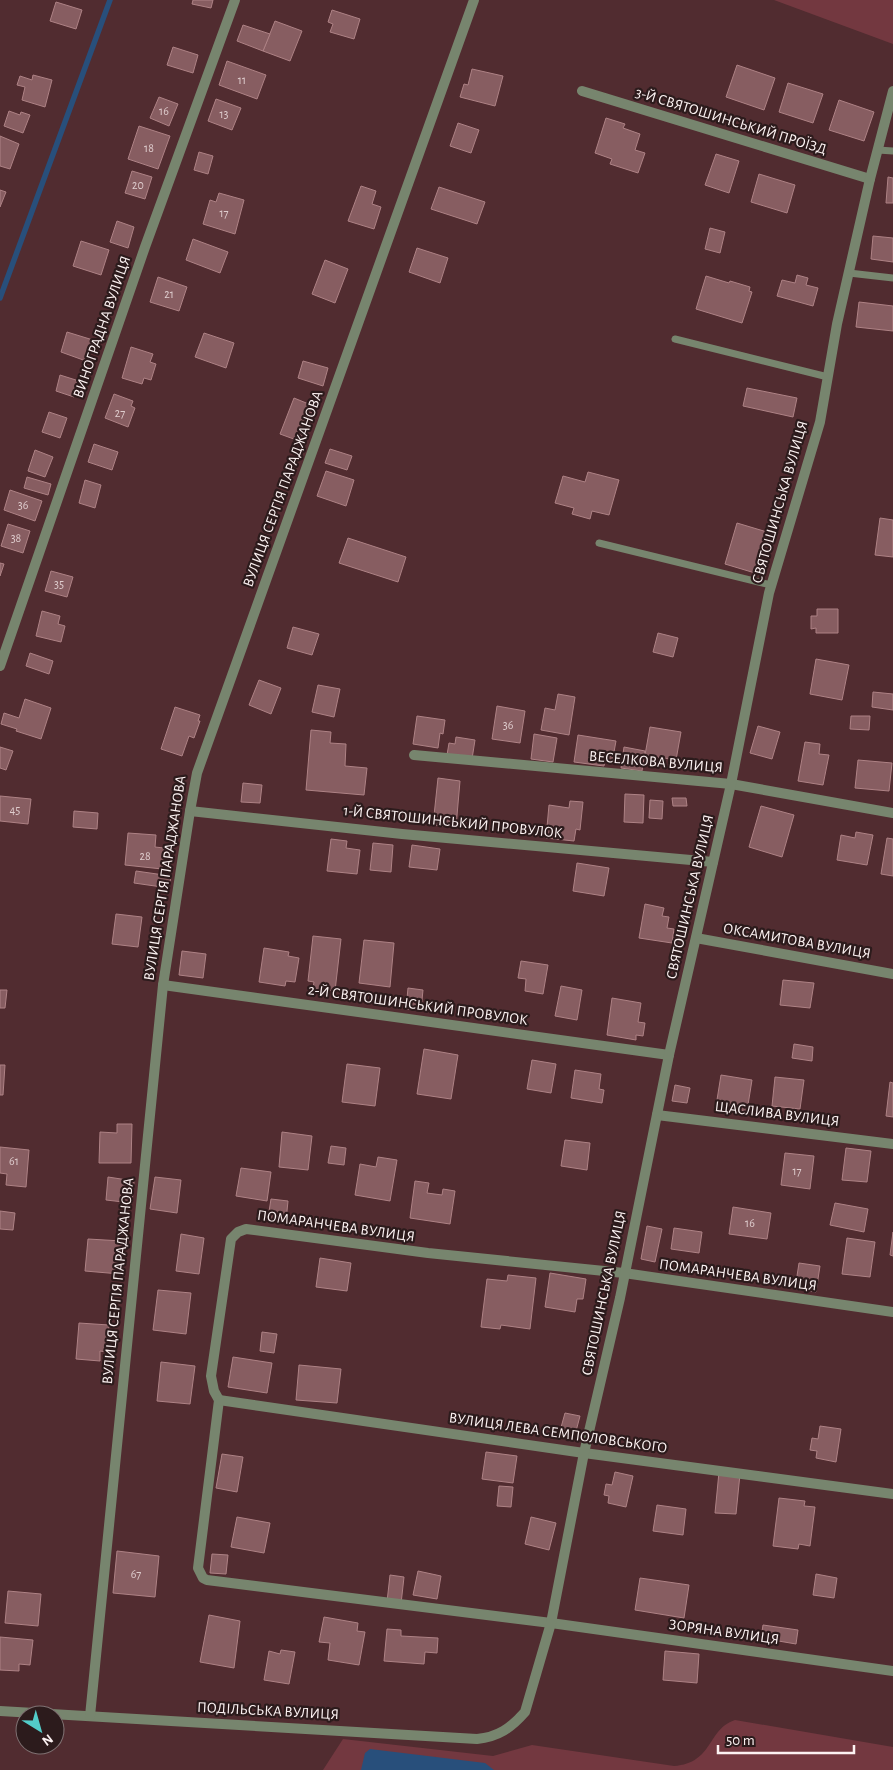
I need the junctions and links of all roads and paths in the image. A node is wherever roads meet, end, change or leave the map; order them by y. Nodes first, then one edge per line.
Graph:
1 (235, 0) edge
2 (474, 0) edge
3 (582, 91) dead end
4 (893, 91) edge
5 (878, 150) junction
6 (893, 151) edge
7 (870, 179) junction
8 (848, 273) junction
9 (893, 278) edge
10 (676, 339) dead end
11 (828, 377) junction
12 (599, 543) dead end
13 (771, 585) junction
14 (0, 666) edge
15 (414, 755) dead end
16 (731, 784) junction
17 (190, 811) junction
18 (893, 813) edge
19 (713, 862) junction
20 (696, 938) junction
21 (893, 974) edge
22 (163, 985) junction
23 (669, 1055) junction
24 (657, 1115) junction
25 (893, 1144) edge
26 (624, 1274) junction
27 (893, 1312) edge
28 (219, 1400) junction
29 (584, 1453) junction
30 (893, 1494) edge
31 (551, 1624) junction
32 (893, 1671) edge
33 (0, 1711) edge
34 (525, 1712) joint
35 (90, 1716) junction

1 - 14 street, ВИНОГРАДНА ВУЛИЦЯ
2 - 17 street, ВУЛИЦЯ СЕРГІЯ ПАРАДЖАНОВА
3 - 7 street, 3-Й СВЯТОШИНСЬКИЙ ПРОЇЗД
4 - 5 street, СВЯТОШИНСЬКА ВУЛИЦЯ
5 - 6 lane
5 - 7 street, СВЯТОШИНСЬКА ВУЛИЦЯ
7 - 8 street, СВЯТОШИНСЬКА ВУЛИЦЯ
8 - 9 lane
8 - 11 street, СВЯТОШИНСЬКА ВУЛИЦЯ
10 - 11 lane
11 - 13 street, СВЯТОШИНСЬКА ВУЛИЦЯ
12 - 13 lane
13 - 16 street, СВЯТОШИНСЬКА ВУЛИЦЯ
15 - 16 street, ВЕСЕЛКОВА ВУЛИЦЯ
16 - 18 street, ВЕСЕЛКОВА ВУЛИЦЯ
16 - 19 street, СВЯТОШИНСЬКА ВУЛИЦЯ
17 - 19 street, 1-Й СВЯТОШИНСЬКИЙ ПРОВУЛОК
17 - 22 street, ВУЛИЦЯ СЕРГІЯ ПАРАДЖАНОВА
19 - 20 street, СВЯТОШИНСЬКА ВУЛИЦЯ
20 - 21 street, ОКСАМИТОВА ВУЛИЦЯ
20 - 23 street, СВЯТОШИНСЬКА ВУЛИЦЯ
22 - 23 street, 2-Й СВЯТОШИНСЬКИЙ ПРОВУЛОК
22 - 35 street, ВУЛИЦЯ СЕРГІЯ ПАРАДЖАНОВА
23 - 24 street, СВЯТОШИНСЬКА ВУЛИЦЯ
24 - 25 street, ЩАСЛИВА ВУЛИЦЯ
24 - 26 street, СВЯТОШИНСЬКА ВУЛИЦЯ
26 - 27 street, ПОМАРАНЧЕВА ВУЛИЦЯ
26 - 28 street, ПОМАРАНЧЕВА ВУЛИЦЯ
26 - 29 street, СВЯТОШИНСЬКА ВУЛИЦЯ
28 - 29 street, ВУЛИЦЯ ЛЕВА СЕМПОЛОВСЬКОГО
28 - 31 street, ПОМАРАНЧЕВА ВУЛИЦЯ
29 - 30 street, ВУЛИЦЯ ЛЕВА СЕМПОЛОВСЬКОГО
29 - 31 street, СВЯТОШИНСЬКА ВУЛИЦЯ
31 - 32 street, ЗОРЯНА ВУЛИЦЯ
31 - 34 street, СВЯТОШИНСЬКА ВУЛИЦЯ
33 - 35 street, ПОДІЛЬСЬКА ВУЛИЦЯ
34 - 35 street, ПОДІЛЬСЬКА ВУЛИЦЯ

